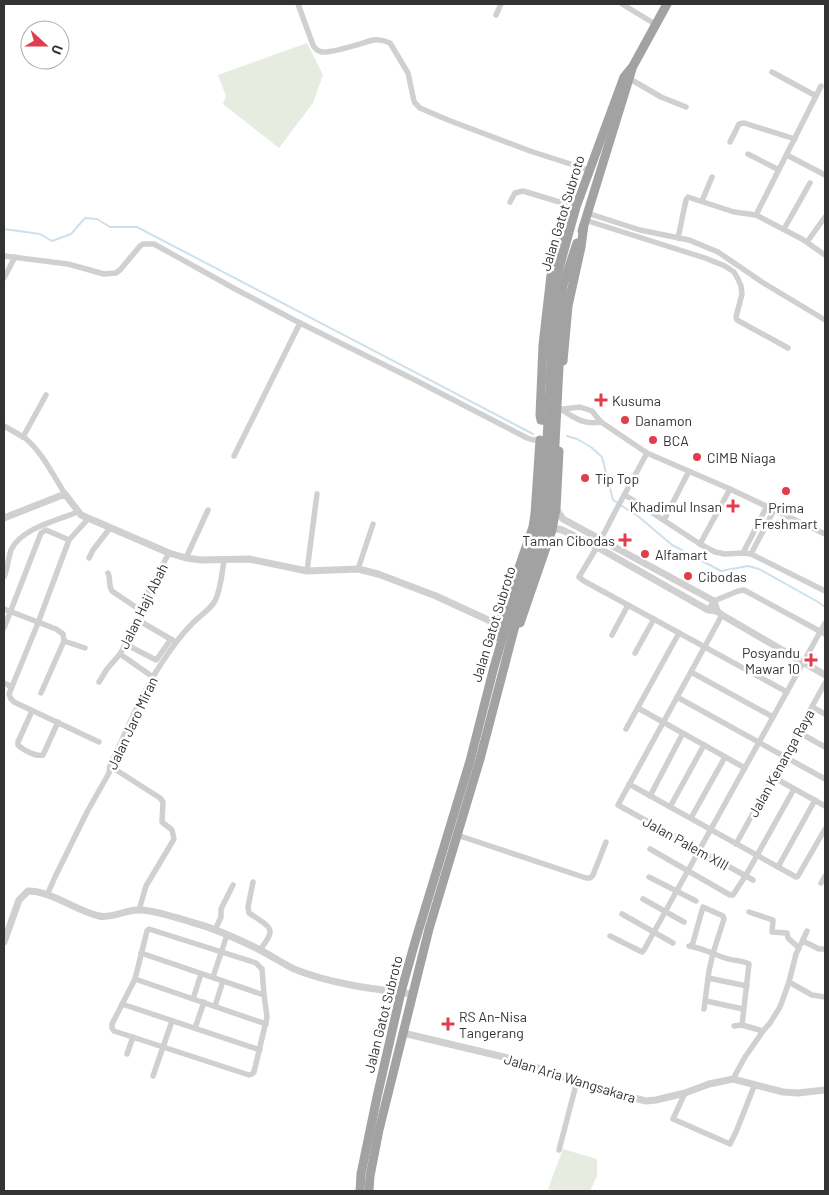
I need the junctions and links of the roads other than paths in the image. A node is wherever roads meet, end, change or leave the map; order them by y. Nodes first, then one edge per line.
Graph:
1 (298, 4) edge
2 (501, 4) edge
3 (622, 4) edge
4 (667, 4) edge
5 (496, 15) dead end
6 (655, 24) junction
7 (633, 66) junction
8 (772, 72) dead end
9 (630, 78) junction
10 (821, 86) dead end
11 (816, 96) junction
12 (686, 107) dead end
13 (795, 139) junction
14 (730, 142) dead end
15 (748, 154) dead end
16 (787, 155) junction
17 (589, 170) junction
18 (779, 170) junction
19 (825, 175) edge
20 (712, 177) dead end
21 (810, 183) dead end
22 (702, 201) junction
23 (510, 202) dead end
24 (576, 206) junction
25 (756, 215) junction
26 (825, 216) edge
27 (585, 219) junction
28 (571, 223) junction
29 (784, 229) junction
30 (678, 238) junction
31 (807, 242) junction
32 (825, 255) edge
33 (4, 256) edge
34 (15, 257) junction
35 (4, 278) edge
36 (559, 284) junction
37 (825, 320) edge
38 (300, 323) junction
39 (788, 348) dead end
40 (46, 395) dead end
41 (561, 409) junction
42 (549, 421) junction
43 (602, 422) junction
44 (4, 426) edge
45 (549, 433) junction
46 (23, 437) junction
47 (540, 440) junction
48 (559, 444) junction
49 (648, 453) junction
50 (234, 456) dead end
51 (689, 471) junction
52 (730, 489) junction
53 (65, 494) junction
54 (317, 494) dead end
55 (624, 497) junction
56 (767, 506) junction
57 (556, 509) junction
58 (208, 510) dead end
59 (774, 510) junction
60 (78, 512) junction
61 (4, 518) edge
62 (88, 519) junction
63 (664, 520) junction
64 (373, 524) dead end
65 (110, 528) junction
66 (552, 530) junction
67 (825, 534) edge
68 (69, 540) junction
69 (601, 540) junction
70 (700, 544) junction
71 (597, 547) junction
72 (12, 550) junction
73 (4, 553) edge
74 (169, 553) junction
75 (743, 553) junction
76 (751, 554) junction
77 (89, 558) dead end
78 (186, 558) junction
79 (224, 560) junction
80 (358, 570) junction
81 (307, 571) junction
82 (108, 572) dead end
83 (4, 576) edge
84 (825, 590) edge
85 (714, 601) junction
86 (628, 605) junction
87 (708, 610) junction
88 (7, 611) edge
89 (142, 612) junction
90 (720, 613) junction
91 (654, 619) junction
92 (38, 623) junction
93 (142, 623) dead end
94 (825, 623) edge
95 (499, 625) junction
96 (4, 628) edge
97 (679, 633) junction
98 (823, 633) edge
99 (612, 635) dead end
100 (64, 641) junction
101 (174, 641) junction
102 (129, 646) dead end
103 (504, 646) junction
104 (704, 646) junction
105 (85, 648) dead end
106 (635, 653) dead end
107 (120, 654) junction
108 (803, 663) junction
109 (691, 672) junction
110 (825, 675) edge
111 (153, 677) junction
112 (99, 682) dead end
113 (4, 683) edge
114 (825, 683) edge
115 (12, 687) junction
116 (787, 692) junction
117 (41, 693) dead end
118 (677, 697) junction
119 (812, 707) junction
120 (638, 708) junction
121 (32, 711) junction
122 (825, 714) edge
123 (773, 717) junction
124 (58, 722) junction
125 (663, 722) junction
126 (626, 729) dead end
127 (798, 732) junction
128 (683, 734) junction
129 (99, 742) dead end
130 (759, 743) junction
131 (704, 745) junction
132 (825, 747) edge
133 (725, 756) junction
134 (784, 757) junction
135 (110, 766) junction
136 (745, 768) junction
137 (773, 777) junction
138 (825, 779) edge
139 (629, 784) junction
140 (794, 789) junction
141 (650, 796) junction
142 (815, 800) junction
143 (825, 806) edge
144 (670, 807) junction
145 (691, 818) junction
146 (825, 829) edge
147 (711, 830) junction
148 (457, 835) junction
149 (606, 842) dead end
150 (736, 844) junction
151 (650, 849) dead end
152 (700, 850) junction
153 (757, 855) junction
154 (778, 867) junction
155 (688, 871) junction
156 (746, 875) junction
157 (825, 876) edge
158 (649, 877) dead end
159 (753, 880) dead end
160 (253, 882) dead end
161 (821, 883) dead end
162 (233, 885) dead end
163 (677, 891) junction
164 (47, 895) junction
165 (643, 899) dead end
166 (696, 901) dead end
167 (139, 910) junction
168 (665, 912) junction
169 (749, 912) dead end
170 (622, 914) dead end
171 (684, 922) dead end
172 (215, 930) junction
173 (807, 931) dead end
174 (654, 932) junction
175 (227, 935) junction
176 (610, 936) dead end
177 (803, 941) junction
178 (4, 942) edge
179 (673, 943) dead end
180 (799, 948) junction
181 (825, 949) edge
182 (260, 950) junction
183 (221, 951) junction
184 (141, 953) junction
185 (713, 953) junction
186 (201, 974) junction
187 (213, 977) junction
188 (708, 978) junction
189 (135, 979) junction
190 (223, 981) junction
191 (789, 982) junction
192 (747, 986) junction
193 (401, 992) junction
194 (412, 994) junction
195 (264, 995) junction
196 (825, 997) edge
197 (193, 999) junction
198 (706, 1001) junction
199 (204, 1002) junction
200 (122, 1004) junction
201 (215, 1006) junction
202 (704, 1009) dead end
203 (743, 1009) junction
204 (172, 1021) junction
205 (266, 1024) junction
206 (734, 1026) dead end
207 (742, 1026) junction
208 (195, 1028) junction
209 (763, 1031) junction
210 (403, 1032) junction
211 (133, 1037) junction
212 (163, 1046) junction
213 (260, 1050) junction
214 (127, 1054) dead end
215 (153, 1076) dead end
216 (733, 1079) junction
217 (577, 1081) junction
218 (755, 1084) junction
219 (825, 1090) edge
220 (685, 1093) junction
221 (559, 1150) dead end
222 (365, 1175) junction
223 (360, 1191) edge
224 (368, 1191) edge

1 - 17 street
2 - 5 street
3 - 6 street
4 - 6 highway, Jalan Gatot Subroto
6 - 7 highway, Jalan Gatot Subroto
7 - 9 highway, Jalan Gatot Subroto
7 - 17 highway, Jalan Gatot Subroto
8 - 11 street
9 - 12 street
9 - 27 highway, Jalan Gatot Subroto
10 - 11 street
11 - 13 street
13 - 14 street
13 - 16 street
15 - 18 street
16 - 18 street
16 - 19 street
17 - 24 highway, Jalan Gatot Subroto
18 - 25 street
20 - 22 street
21 - 29 street
22 - 25 street
22 - 30 street
23 - 24 street
24 - 28 highway, Jalan Gatot Subroto
25 - 29 street
26 - 31 street
27 - 30 street
27 - 36 highway, Jalan Gatot Subroto
27 - 39 street
27 - 41 highway
28 - 36 highway, Jalan Gatot Subroto
28 - 42 highway
29 - 31 street
30 - 37 street
31 - 32 street
33 - 34 street
34 - 35 street
34 - 38 street
36 - 103 highway, Jalan Gatot Subroto, bridge
38 - 47 street
38 - 50 street
40 - 46 street
41 - 42 street
41 - 43 street
41 - 43 street
41 - 48 highway
42 - 45 street
43 - 49 street
44 - 46 street
45 - 47 street
45 - 48 highway
46 - 53 street
47 - 95 highway
48 - 57 highway
49 - 51 street
49 - 55 street
51 - 52 street
51 - 63 street
52 - 56 street
52 - 70 street
53 - 60 street
53 - 61 street
54 - 81 street
55 - 63 street
55 - 69 street
56 - 59 street
56 - 75 street
57 - 66 highway
57 - 69 street
58 - 78 street
59 - 67 street
59 - 76 street
60 - 62 street
60 - 72 street
62 - 65 street
62 - 68 street
63 - 70 street
64 - 80 street
65 - 74 street
65 - 77 street
66 - 71 street
66 - 103 highway
68 - 88 street
68 - 92 street
69 - 71 street
69 - 85 street
70 - 75 street
71 - 86 street
71 - 87 street
72 - 73 street
72 - 83 street
74 - 78 street
74 - 89 street, Jalan Haji Abah
75 - 76 street
76 - 84 street
78 - 79 street
79 - 81 street
79 - 101 street, Jalan Jaro Miran
80 - 81 street
80 - 95 street
82 - 89 street
85 - 87 street
85 - 90 street
85 - 98 street
86 - 91 street
86 - 99 street
87 - 90 street
88 - 92 street
88 - 96 street
89 - 107 street, Jalan Haji Abah
90 - 104 street
90 - 108 street
91 - 97 street
91 - 106 street
92 - 100 street
92 - 115 street
93 - 101 street
94 - 98 street
95 - 103 highway
97 - 104 street
97 - 120 street
98 - 108 street
100 - 105 street
100 - 117 street
101 - 102 street
101 - 111 street, Jalan Jaro Miran
103 - 148 highway, Jalan Gatot Subroto
103 - 193 highway, Jalan Gatot Subroto
104 - 109 street
104 - 116 street
107 - 111 street
107 - 112 street, Jalan Haji Abah
108 - 110 street
108 - 116 street
109 - 118 street
109 - 123 street
111 - 135 street, Jalan Jaro Miran
113 - 115 street
114 - 119 street, Jalan Kenanga Raya
115 - 121 street
116 - 123 street
118 - 125 street
118 - 130 street
119 - 122 street
119 - 127 street, Jalan Kenanga Raya
120 - 125 street
120 - 126 street
121 - 124 street
121 - 124 street
123 - 130 street
124 - 129 street
125 - 128 street
125 - 139 street
127 - 132 street
127 - 134 street, Jalan Kenanga Raya
128 - 131 street
128 - 141 street
130 - 134 street
130 - 136 street
131 - 133 street
131 - 144 street
133 - 136 street
133 - 145 street
134 - 137 street, Jalan Kenanga Raya
134 - 138 street
135 - 164 street, Jalan Jaro Miran
135 - 167 street
136 - 147 street
137 - 140 street
137 - 150 street, Jalan Kenanga Raya
139 - 141 street
139 - 152 street, Jalan Palem XIII
140 - 142 street
140 - 153 street
141 - 144 street
142 - 143 street
142 - 154 street
144 - 145 street
145 - 147 street
146 - 154 street
147 - 150 street
147 - 152 street
148 - 149 street
148 - 194 highway, Jalan Gatot Subroto
150 - 153 street
151 - 155 street
152 - 155 street
152 - 156 street, Jalan Palem XIII
153 - 154 street
153 - 156 street
155 - 156 street
155 - 163 street
156 - 159 street, Jalan Palem XIII
157 - 161 street
158 - 163 street
160 - 182 street
162 - 172 street
163 - 166 street
163 - 168 street
164 - 167 street
164 - 178 street
165 - 168 street
167 - 172 street
168 - 171 street
168 - 174 street
169 - 180 street
170 - 174 street
172 - 175 street
173 - 177 street
174 - 176 street
174 - 179 street
175 - 182 street
175 - 183 street
177 - 180 street
177 - 181 street
180 - 191 street
182 - 193 street
183 - 184 street
183 - 187 street
183 - 195 street
184 - 186 street
184 - 189 street
185 - 185 street
185 - 188 street
185 - 192 street
186 - 187 street
186 - 197 street
187 - 190 street
188 - 192 street
188 - 198 street
189 - 197 street
189 - 200 street
190 - 195 street
190 - 201 street
191 - 196 street
191 - 209 street
192 - 203 street
193 - 194 street
193 - 222 highway, Jalan Gatot Subroto
194 - 210 highway, Jalan Gatot Subroto
195 - 205 street
197 - 199 street
198 - 202 street
198 - 203 street
199 - 201 street
199 - 208 street
200 - 204 street
200 - 211 street
201 - 205 street
203 - 207 street
204 - 208 street
204 - 212 street
205 - 213 street
206 - 207 street
207 - 209 street
208 - 213 street
209 - 216 street
210 - 217 street, Jalan Aria Wangsakara
210 - 222 highway, Jalan Gatot Subroto
211 - 212 street
211 - 214 street
212 - 213 street
212 - 215 street
216 - 218 street, Jalan Aria Wangsakara
216 - 220 street, Jalan Aria Wangsakara
217 - 220 street, Jalan Aria Wangsakara
217 - 221 street
218 - 219 street, Jalan Aria Wangsakara
218 - 220 street
222 - 223 highway, Jalan Gatot Subroto
222 - 224 highway, Jalan Gatot Subroto

